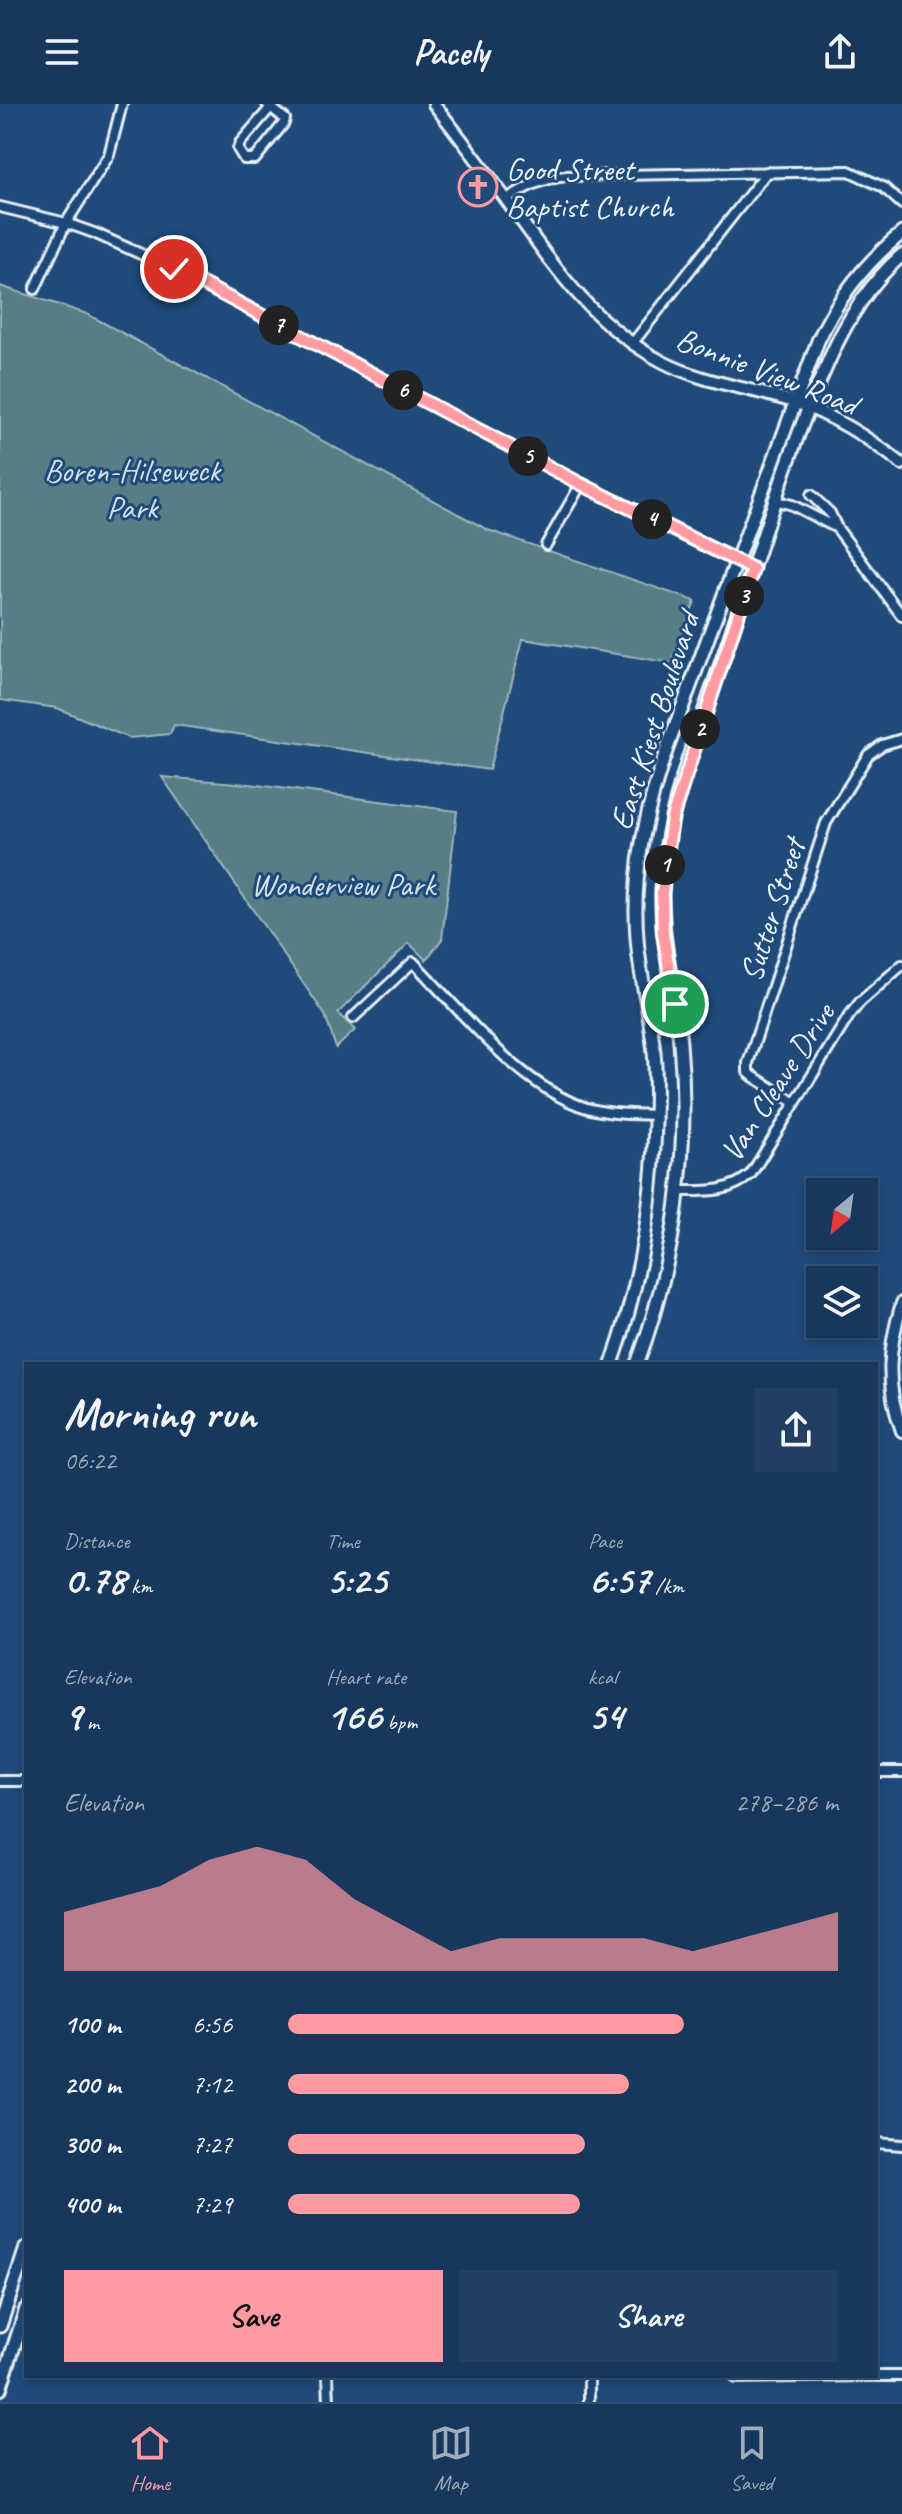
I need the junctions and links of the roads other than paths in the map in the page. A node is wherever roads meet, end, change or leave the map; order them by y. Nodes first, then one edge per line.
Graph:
1 (122, 104) edge
2 (434, 104) edge
3 (269, 105) edge
4 (767, 172) junction
5 (506, 200) junction
6 (902, 204) edge
7 (0, 207) edge
8 (66, 223) junction
9 (902, 233) edge
10 (902, 255) edge
11 (35, 289) dead end
12 (632, 344) junction
13 (794, 402) junction
14 (810, 408) junction
15 (902, 464) edge
16 (581, 484) junction
17 (811, 495) dead end
18 (777, 501) junction
19 (837, 528) junction
20 (546, 545) dead end
21 (736, 561) junction
22 (753, 569) junction
23 (902, 616) edge
24 (902, 739) edge
25 (902, 965) edge
26 (353, 1018) dead end
27 (794, 1102) junction
28 (654, 1115) junction
29 (678, 1191) junction
30 (902, 1303) edge
31 (613, 1362) edge
32 (638, 1362) edge
33 (902, 1431) edge
34 (878, 1772) edge
35 (902, 1772) edge
36 (0, 1781) edge
37 (24, 1781) edge
38 (878, 2143) edge
39 (902, 2145) edge
40 (24, 2254) edge
41 (24, 2315) edge
42 (0, 2326) edge
43 (2, 2376) edge
44 (878, 2376) edge
45 (902, 2376) edge
46 (328, 2378) edge
47 (589, 2378) edge
48 (0, 2389) edge
49 (329, 2402) edge
50 (589, 2402) edge

1 - 8 street
2 - 5 street, Bonnie View Road
3 - 3 street
4 - 5 street
4 - 6 street
4 - 12 street
5 - 12 street, Bonnie View Road
7 - 8 street
8 - 11 street
8 - 16 street
9 - 13 main road, East Kiest Boulevard
10 - 14 main road, East Kiest Boulevard
12 - 13 street, Bonnie View Road
13 - 14 street, Bonnie View Road
13 - 21 main road, East Kiest Boulevard
14 - 15 street, Bonnie View Road
14 - 18 main road, East Kiest Boulevard
16 - 20 street
16 - 21 street
17 - 19 street
18 - 19 street
18 - 22 main road, East Kiest Boulevard
19 - 23 street
21 - 22 street
21 - 28 main road, East Kiest Boulevard
22 - 29 main road, East Kiest Boulevard
24 - 27 street, Sutter Street
25 - 27 street, Van Cleave Drive
26 - 28 street
27 - 29 street, Van Cleave Drive
28 - 31 main road, East Kiest Boulevard
29 - 32 main road, East Kiest Boulevard
30 - 33 street
34 - 35 street
36 - 37 street
38 - 39 street
40 - 42 main road
41 - 43 main road
43 - 48 main road
44 - 45 street
46 - 49 street
47 - 50 street

